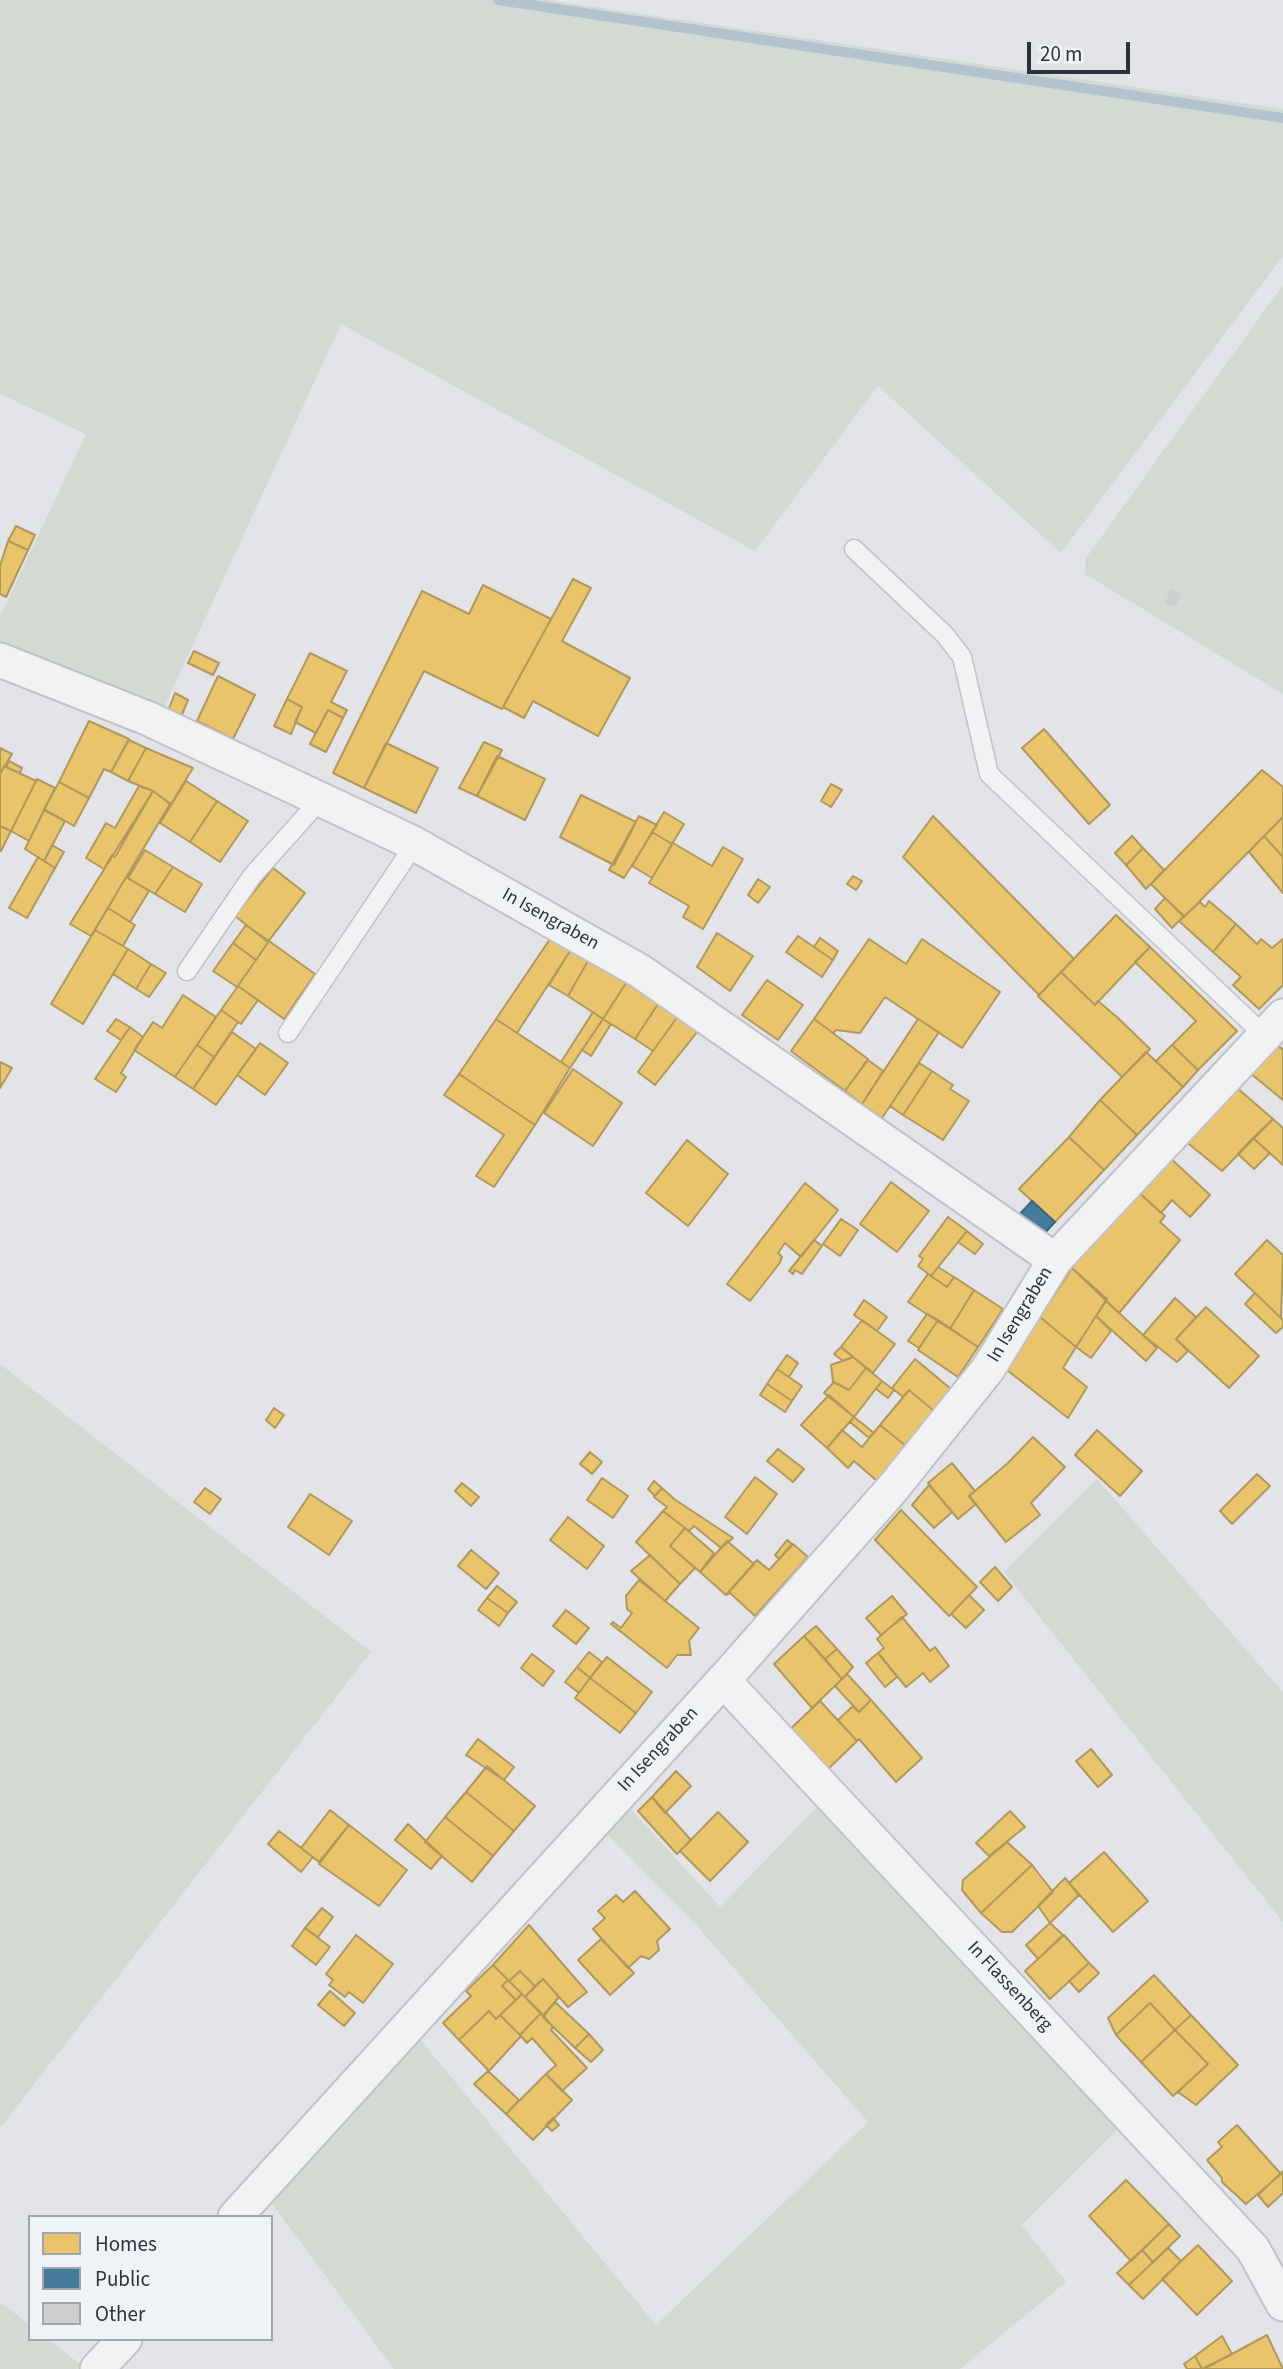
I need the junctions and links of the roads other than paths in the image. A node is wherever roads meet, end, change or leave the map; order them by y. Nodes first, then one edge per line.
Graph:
1 (854, 549) dead end
2 (0, 660) edge
3 (321, 799) junction
4 (415, 844) junction
5 (187, 971) dead end
6 (1274, 1026) edge
7 (288, 1033) dead end
8 (1055, 1260) junction
9 (723, 1680) junction
10 (236, 2215) edge
11 (1283, 2304) edge
12 (123, 2341) edge
13 (97, 2369) edge

1 - 6 lane
2 - 3 street, In Isengraben
3 - 4 street, In Isengraben
3 - 5 lane
4 - 7 lane
4 - 8 street, In Isengraben
6 - 8 street, In Isengraben
8 - 9 street, In Isengraben
9 - 10 street, In Isengraben
9 - 11 street, In Flassenberg
12 - 13 street

